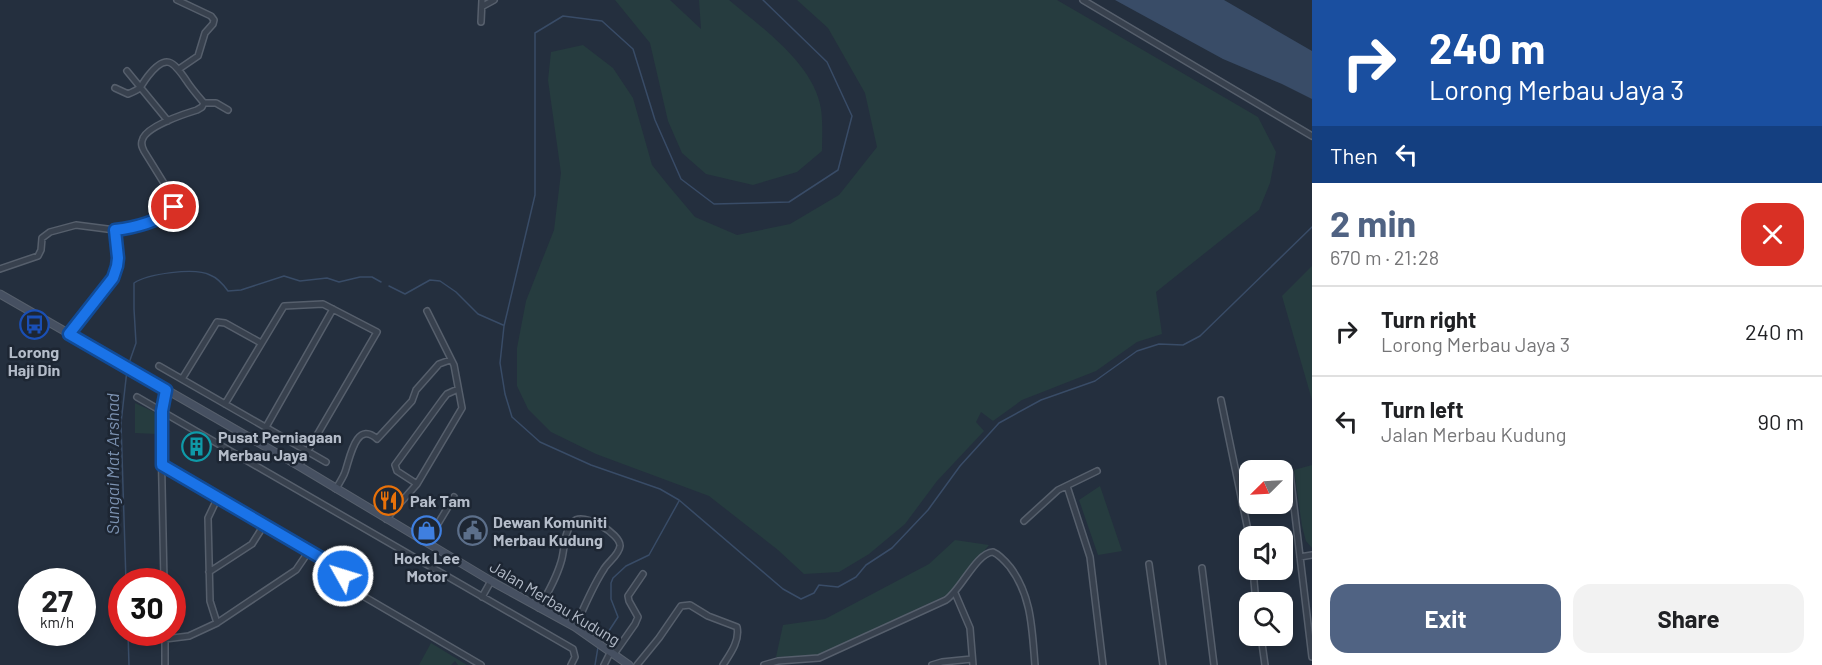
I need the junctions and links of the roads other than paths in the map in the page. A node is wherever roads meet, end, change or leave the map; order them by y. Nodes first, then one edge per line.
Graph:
1 (177, 0) edge
2 (494, 0) edge
3 (1083, 0) edge
4 (482, 3) edge
5 (481, 22) dead end
6 (179, 69) junction
7 (127, 71) dead end
8 (115, 88) dead end
9 (142, 88) junction
10 (204, 103) junction
11 (228, 110) dead end
12 (168, 121) junction
13 (1312, 136) edge
14 (115, 230) junction
15 (0, 269) edge
16 (0, 294) edge
17 (333, 309) junction
18 (428, 311) dead end
19 (69, 334) junction
20 (261, 343) junction
21 (450, 360) junction
22 (159, 366) dead end
23 (182, 379) junction
24 (458, 389) junction
25 (166, 390) junction
26 (137, 397) dead end
27 (1221, 400) dead end
28 (225, 404) junction
29 (162, 411) junction
30 (266, 427) junction
31 (308, 451) junction
32 (326, 462) dead end
33 (162, 465) junction
34 (299, 466) junction
35 (1096, 471) dead end
36 (417, 484) junction
37 (1067, 486) junction
38 (336, 489) junction
39 (454, 497) dead end
40 (218, 498) junction
41 (1293, 501) edge
42 (386, 519) junction
43 (1024, 521) dead end
44 (264, 525) junction
45 (1247, 526) edge
46 (427, 542) junction
47 (309, 551) junction
48 (1312, 555) edge
49 (1299, 557) junction
50 (1149, 564) dead end
51 (164, 568) edge
52 (1202, 568) dead end
53 (209, 572) junction
54 (643, 574) dead end
55 (491, 581) junction
56 (955, 593) junction
57 (482, 597) junction
58 (539, 608) junction
59 (217, 623) junction
60 (575, 627) junction
61 (186, 636) edge
62 (165, 646) edge
63 (1262, 646) edge
64 (612, 652) junction
65 (1312, 657) edge
66 (973, 662) edge
67 (165, 664) edge
68 (480, 665) edge
69 (571, 665) edge
70 (604, 665) edge
71 (629, 665) edge
72 (637, 665) edge
73 (723, 665) edge
74 (764, 665) edge
75 (932, 665) edge
76 (1035, 665) edge
77 (1103, 665) edge
78 (1162, 665) edge
79 (1214, 665) edge
80 (1265, 665) edge

1 - 6 street
2 - 4 street
3 - 13 street
4 - 5 street
6 - 9 street
6 - 10 street
7 - 9 street
8 - 9 street
9 - 12 street
10 - 11 street
10 - 12 street
12 - 14 street
14 - 15 street
14 - 19 street
16 - 19 main road, Jalan Merbau Kudung
17 - 20 street
17 - 30 street
17 - 31 street
18 - 21 street
19 - 25 main road, Jalan Merbau Kudung
20 - 23 street
20 - 28 street
21 - 24 street
21 - 38 street
22 - 23 street
23 - 28 street
24 - 36 street
24 - 36 street
25 - 29 street
25 - 34 main road, Jalan Merbau Kudung
26 - 29 street
27 - 45 street
28 - 30 street
29 - 33 street
29 - 57 street
30 - 31 street
31 - 32 street
31 - 34 street
33 - 40 street
33 - 51 street
34 - 38 main road, Jalan Merbau Kudung
35 - 37 street
36 - 42 street
37 - 43 street
37 - 77 street
38 - 42 main road, Jalan Merbau Kudung
39 - 46 street
40 - 44 street
40 - 53 street
41 - 49 street
42 - 46 main road, Jalan Merbau Kudung
44 - 47 street
44 - 53 street
46 - 55 main road, Jalan Merbau Kudung
47 - 59 street
47 - 68 street
48 - 49 street
49 - 65 street
50 - 78 street
52 - 79 street
53 - 59 street
54 - 64 street
55 - 57 street
55 - 58 main road, Jalan Merbau Kudung
56 - 66 street
56 - 74 street
56 - 76 street
57 - 69 street
58 - 60 main road, Jalan Merbau Kudung
58 - 60 street
59 - 61 street
60 - 64 main road, Jalan Merbau Kudung
62 - 67 street
63 - 80 street
64 - 70 street
64 - 71 main road, Jalan Merbau Kudung
66 - 75 street
72 - 73 street

